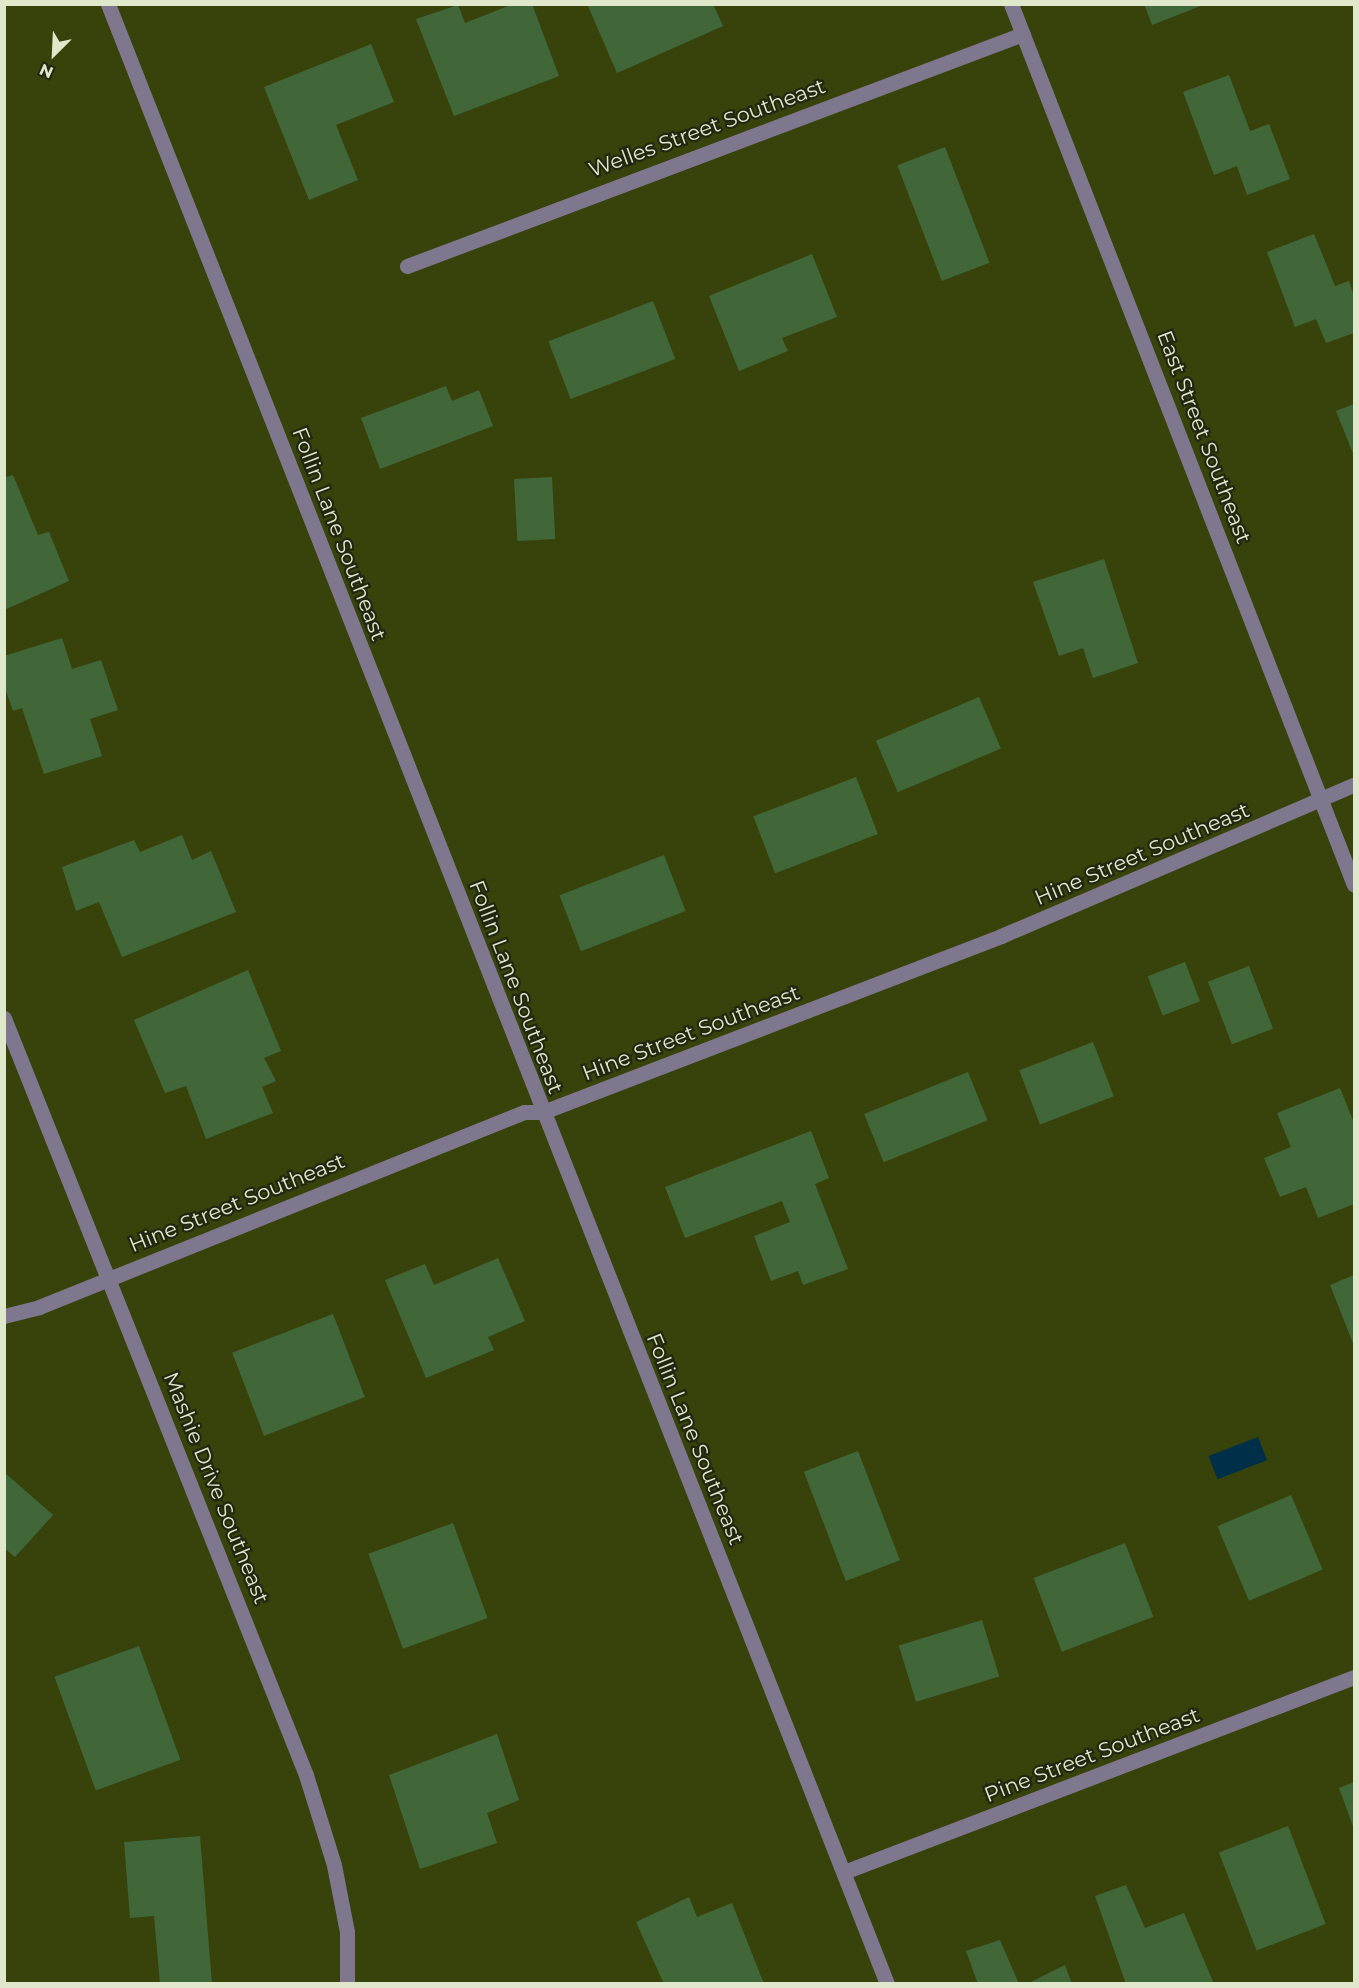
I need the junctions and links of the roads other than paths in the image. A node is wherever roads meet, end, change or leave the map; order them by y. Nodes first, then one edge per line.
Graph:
1 (108, 4) edge
2 (1011, 4) edge
3 (1023, 34) junction
4 (407, 266) dead end
5 (1354, 785) edge
6 (1320, 798) junction
7 (1354, 885) edge
8 (4, 1018) edge
9 (543, 1113) junction
10 (107, 1278) junction
11 (4, 1316) edge
12 (1354, 1677) edge
13 (844, 1872) junction
14 (349, 1983) edge
15 (887, 1983) edge

1 - 9 street, Follin Lane Southeast
2 - 3 street, East Street Southeast
3 - 4 street, Welles Street Southeast
3 - 6 street, East Street Southeast
5 - 6 street, Hine Street Southeast
6 - 7 street, East Street Southeast
6 - 9 street, Hine Street Southeast
8 - 10 street, Mashie Drive Southeast
9 - 10 street, Hine Street Southeast
9 - 13 street, Follin Lane Southeast
10 - 11 street, Hine Street Southeast
10 - 14 street, Mashie Drive Southeast
12 - 13 street, Pine Street Southeast
13 - 15 street, Follin Lane Southeast

